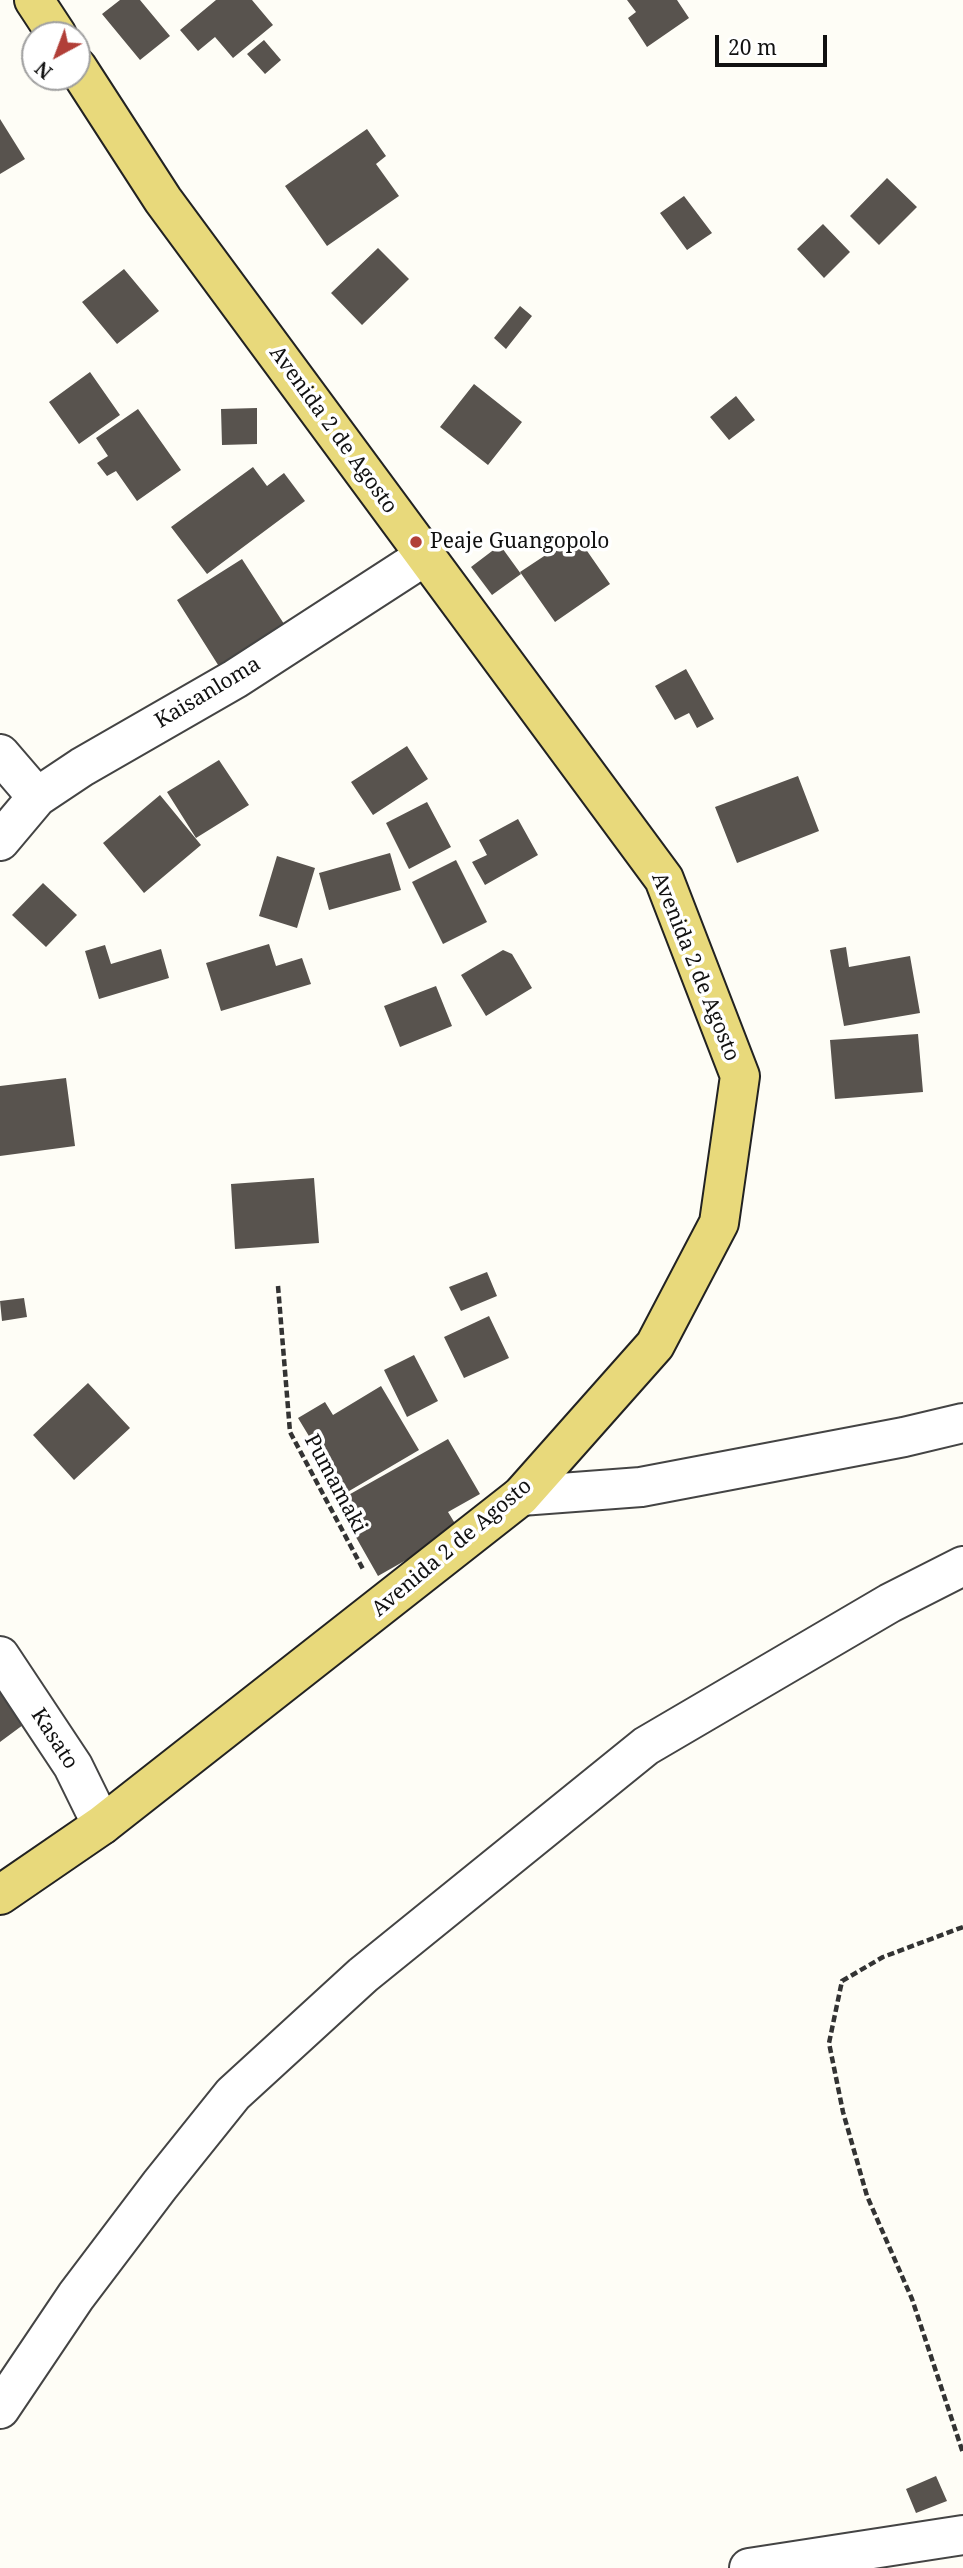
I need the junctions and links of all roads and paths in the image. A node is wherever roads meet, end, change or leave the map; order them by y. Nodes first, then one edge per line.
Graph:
1 (34, 0) edge
2 (48, 21) edge
3 (91, 89) edge
4 (425, 556) junction
5 (0, 754) edge
6 (37, 797) junction
7 (0, 841) edge
8 (278, 1286) dead end
9 (963, 1423) edge
10 (521, 1496) junction
11 (963, 1566) edge
12 (382, 1606) junction
13 (0, 1656) edge
14 (102, 1825) junction
15 (0, 1895) edge
16 (963, 1927) edge
17 (0, 2409) edge
18 (963, 2453) edge
19 (963, 2535) edge
20 (749, 2568) edge

1 - 2 main road
3 - 4 main road, Avenida 2 de Agosto
4 - 6 street, Kaisanloma
4 - 10 main road, Avenida 2 de Agosto
5 - 6 street
6 - 7 street, Kaisanloma
8 - 12 path, Pumamaki
9 - 10 street
10 - 12 main road, Avenida 2 de Agosto
11 - 17 street
12 - 14 main road, Avenida 2 de Agosto
13 - 14 street, Kasato
14 - 15 main road, Avenida 2 de Agosto
16 - 18 path
19 - 20 street

